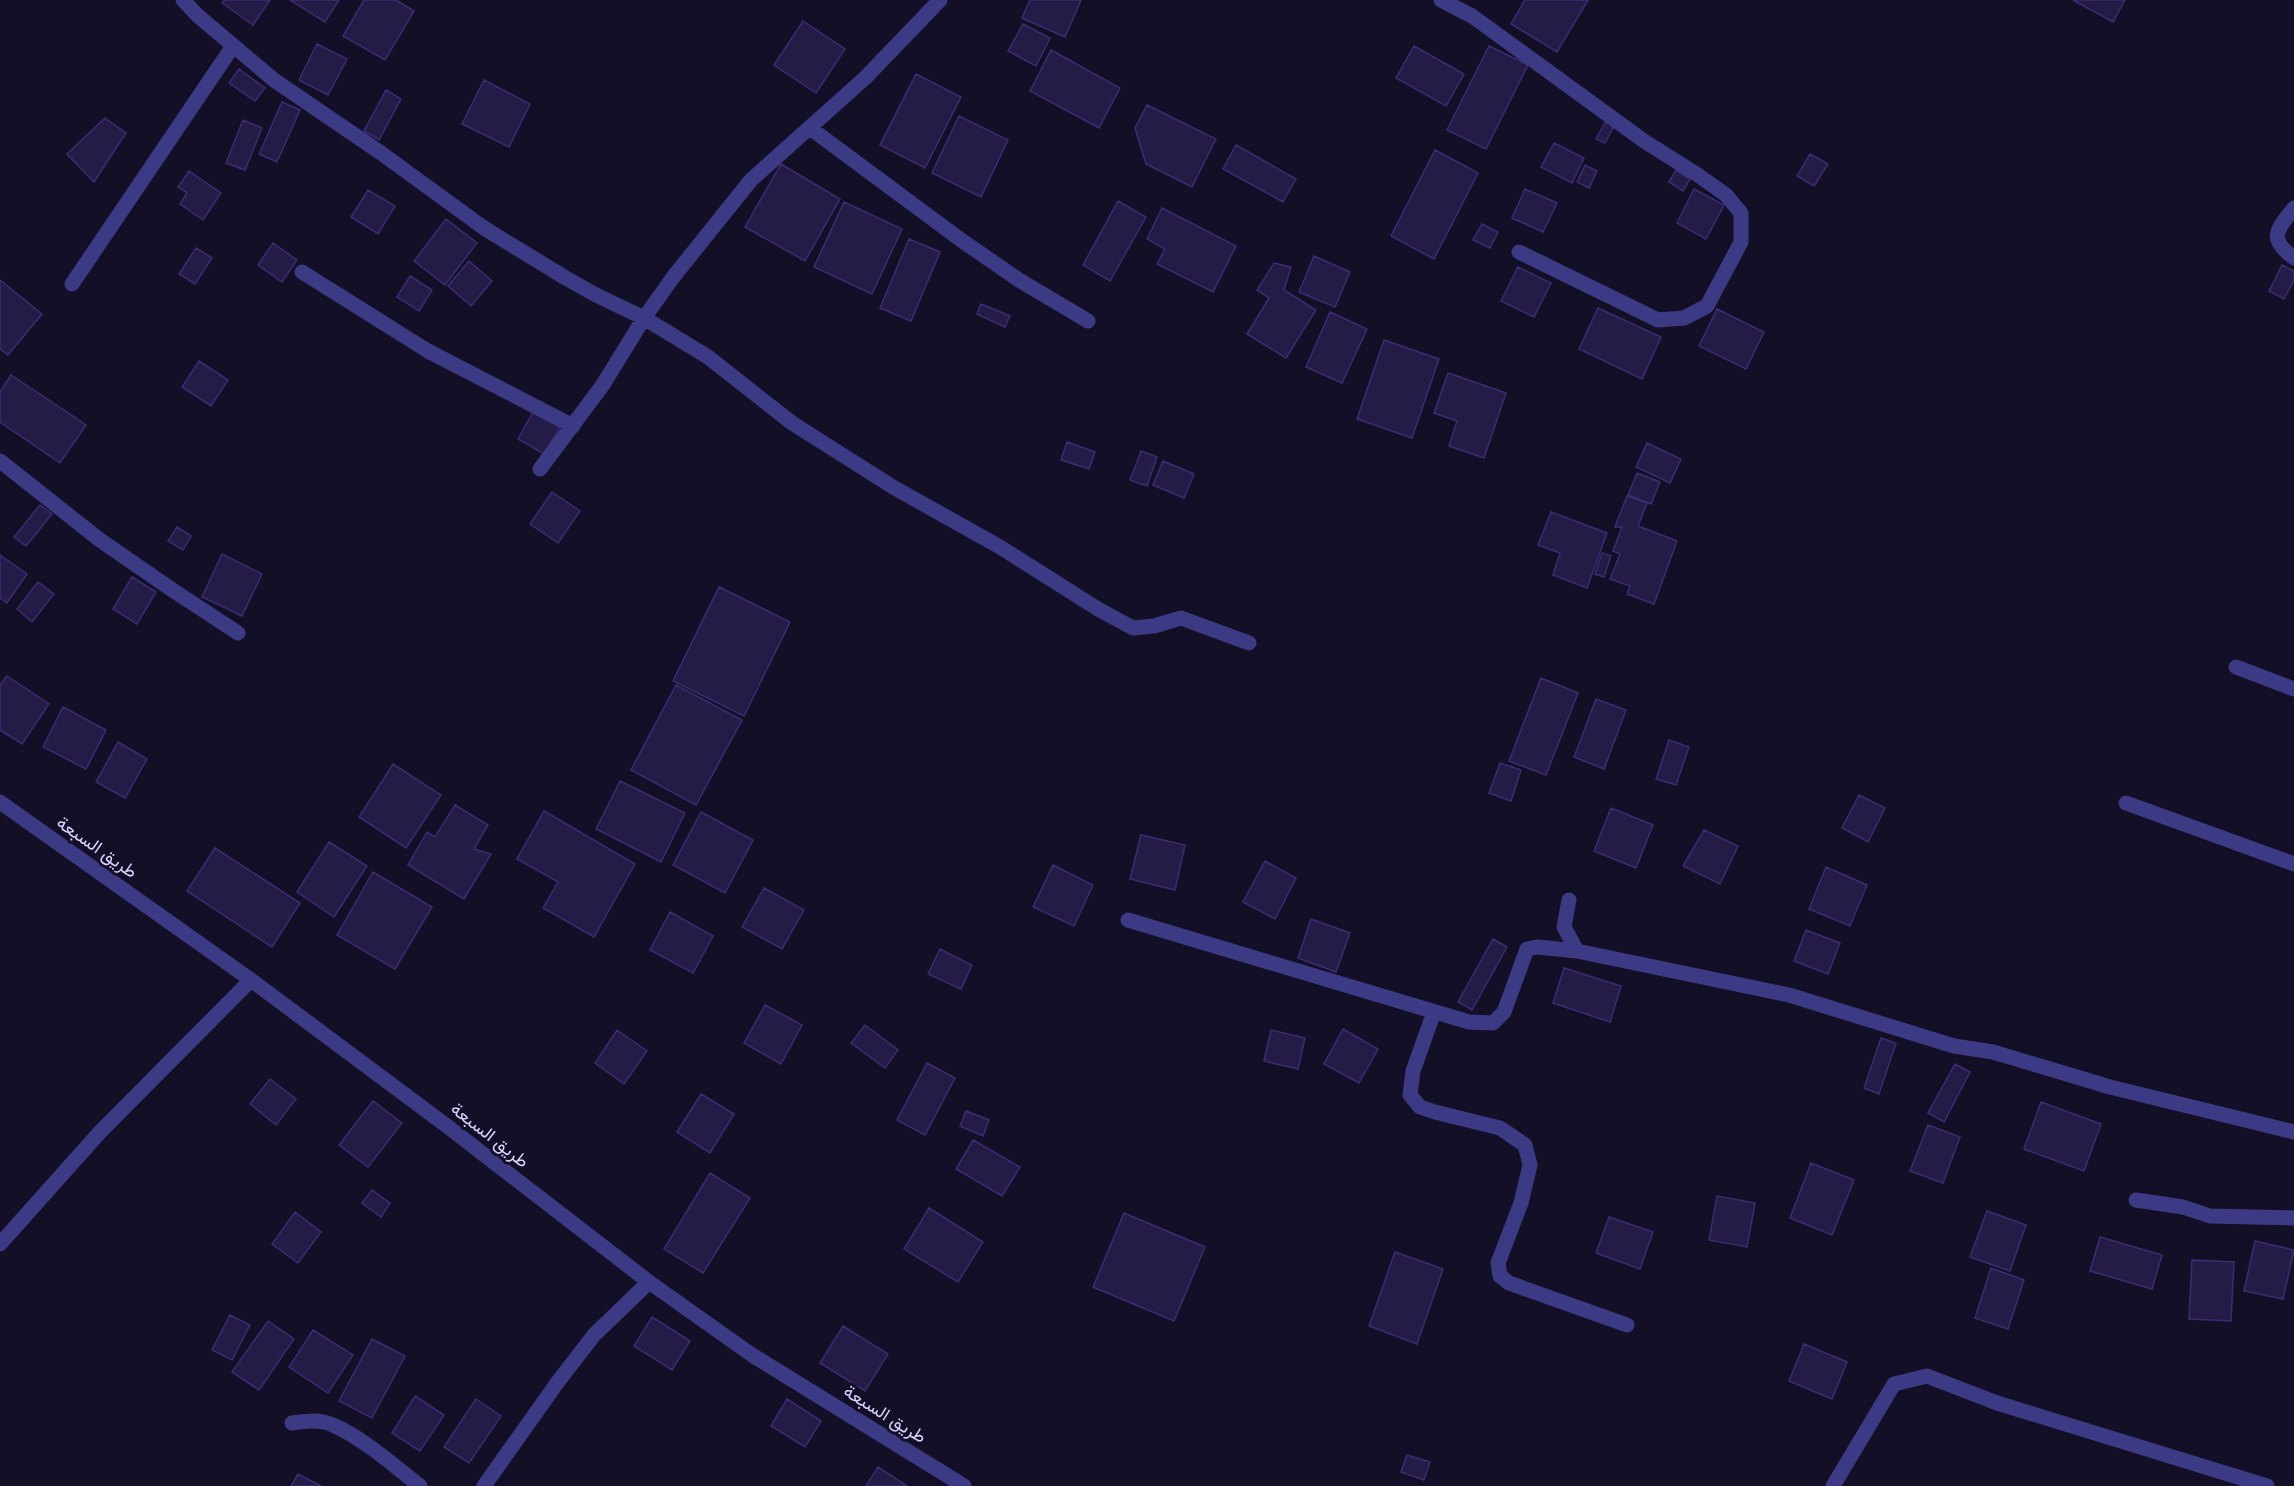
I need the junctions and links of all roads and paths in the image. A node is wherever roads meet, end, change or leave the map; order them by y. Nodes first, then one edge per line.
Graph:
1 (183, 0) edge
2 (940, 0) edge
3 (1441, 0) edge
4 (233, 46) junction
5 (810, 128) junction
6 (2294, 208) edge
7 (1519, 252) dead end
8 (2294, 258) edge
9 (302, 272) dead end
10 (72, 284) dead end
11 (644, 318) junction
12 (1088, 321) dead end
13 (573, 426) junction
14 (0, 461) edge
15 (540, 470) dead end
16 (238, 633) dead end
17 (1249, 643) dead end
18 (2236, 667) dead end
19 (2294, 689) edge
20 (0, 802) edge
21 (2126, 803) dead end
22 (2294, 864) edge
23 (1569, 900) dead end
24 (1128, 920) dead end
25 (1577, 951) junction
26 (251, 980) junction
27 (1434, 1012) junction
28 (2294, 1132) edge
29 (2136, 1200) dead end
30 (2294, 1218) edge
31 (0, 1244) edge
32 (649, 1282) junction
33 (1627, 1325) dead end
34 (292, 1423) dead end
35 (420, 1486) edge
36 (484, 1486) edge
37 (964, 1486) edge
38 (1833, 1486) edge
39 (2267, 1486) edge

1 - 4 street
2 - 5 street
3 - 7 street
4 - 10 street
4 - 11 street
5 - 11 street
5 - 12 street
6 - 8 street
9 - 13 street
11 - 13 street
11 - 17 street
13 - 15 street
14 - 16 street
18 - 19 street
20 - 26 street, طريق السبعة
21 - 22 street
23 - 25 street
24 - 27 street
25 - 27 street
25 - 28 street
26 - 31 street
26 - 32 street, طريق السبعة
27 - 33 street
29 - 30 street
32 - 36 street
32 - 37 street, طريق السبعة
34 - 35 street
38 - 39 street

